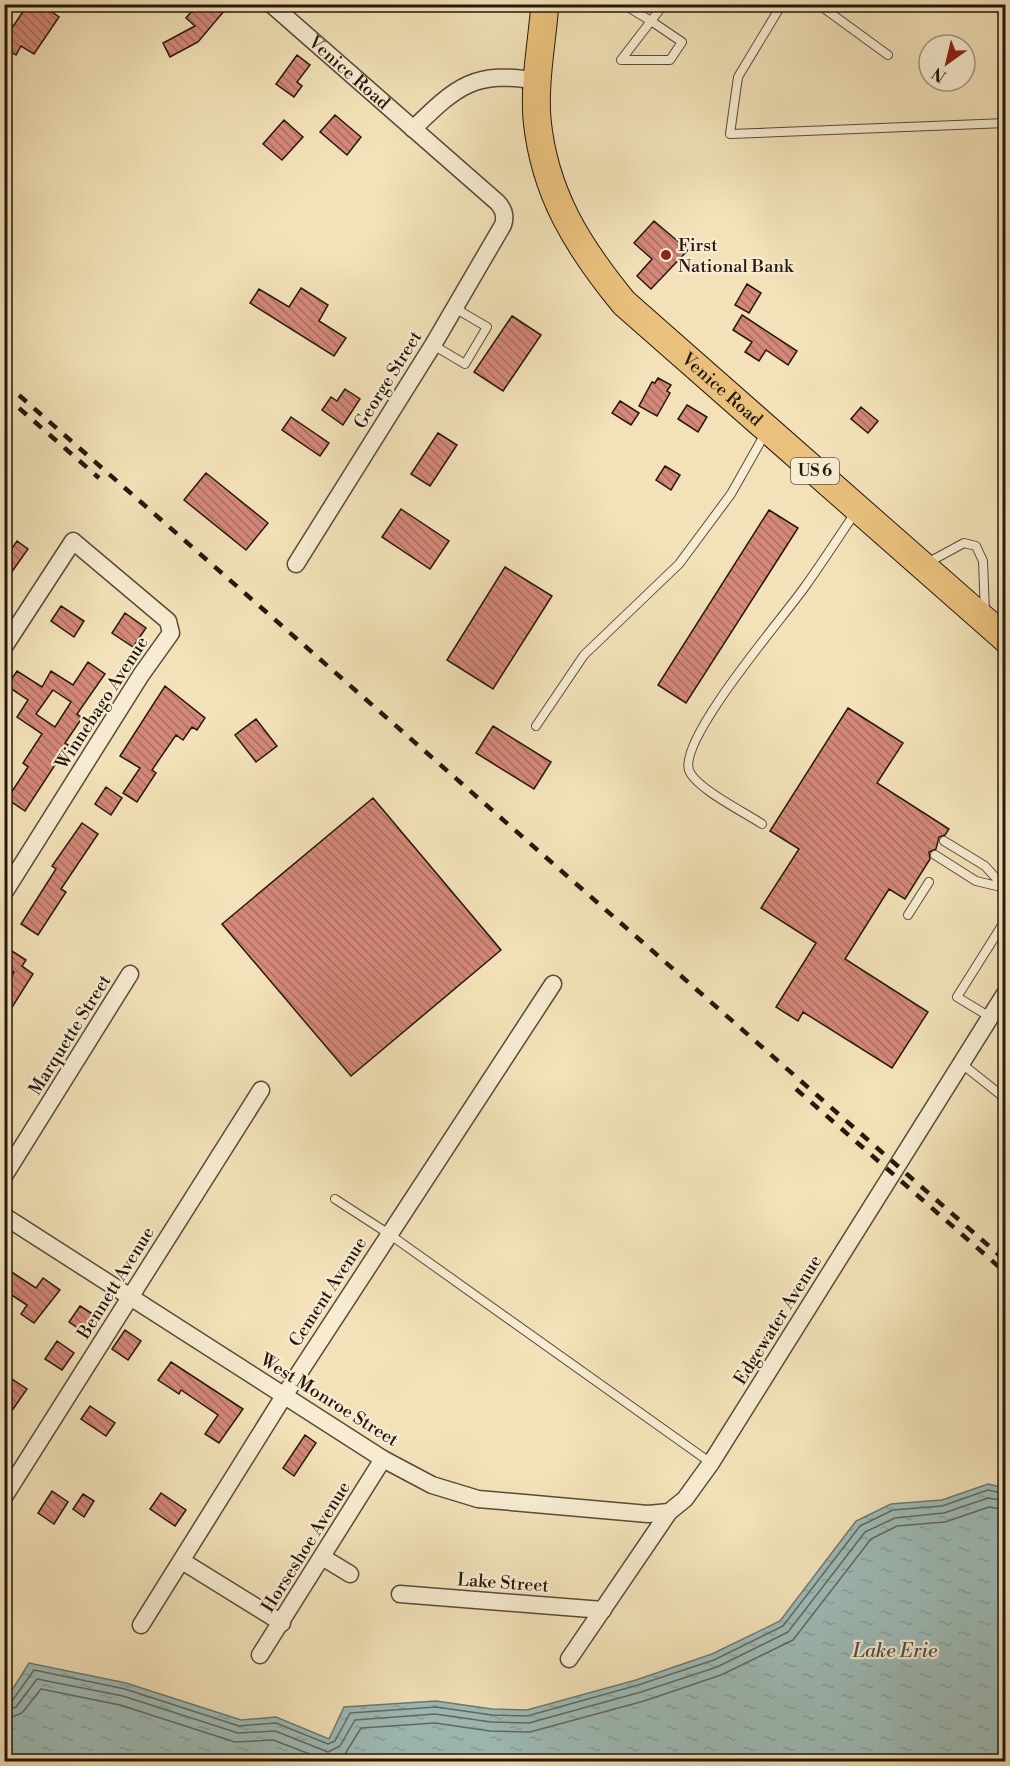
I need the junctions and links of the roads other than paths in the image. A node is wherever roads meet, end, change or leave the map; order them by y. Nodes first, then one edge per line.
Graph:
1 (271, 4) edge
2 (545, 4) edge
3 (623, 4) edge
4 (664, 4) edge
5 (782, 4) edge
6 (818, 4) edge
7 (651, 21) junction
8 (888, 54) dead end
9 (538, 81) junction
10 (1005, 123) edge
11 (413, 129) junction
12 (504, 214) joint
13 (453, 307) junction
14 (433, 345) junction
15 (768, 429) junction
16 (857, 509) junction
17 (296, 564) dead end
18 (922, 566) junction
19 (985, 621) junction
20 (1005, 639) edge
21 (4, 647) edge
22 (536, 726) dead end
23 (762, 824) dead end
24 (944, 841) dead end
25 (934, 855) dead end
26 (929, 882) dead end
27 (1005, 888) edge
28 (4, 893) edge
29 (908, 915) dead end
30 (1000, 927) dead end
31 (130, 975) dead end
32 (553, 984) dead end
33 (1005, 992) edge
34 (990, 1017) junction
35 (962, 1064) junction
36 (261, 1090) dead end
37 (1004, 1095) edge
38 (4, 1176) edge
39 (335, 1198) dead end
40 (4, 1216) edge
41 (389, 1234) junction
42 (131, 1296) junction
43 (284, 1396) junction
44 (383, 1459) junction
45 (711, 1463) junction
46 (4, 1497) edge
47 (669, 1512) junction
48 (322, 1557) junction
49 (182, 1561) junction
50 (350, 1574) dead end
51 (400, 1594) dead end
52 (603, 1610) junction
53 (282, 1623) junction
54 (141, 1625) dead end
55 (260, 1655) dead end
56 (569, 1659) dead end

1 - 11 street, Venice Road
2 - 9 main road, Venice Road
3 - 7 lane
4 - 7 lane
5 - 10 lane
6 - 8 lane
7 - 7 lane
9 - 11 street
9 - 15 main road, Venice Road / US 6
11 - 12 street, Venice Road
12 - 13 street, George Street
13 - 14 street, George Street
13 - 14 lane
14 - 17 street, George Street
15 - 16 main road, Venice Road / US 6
15 - 22 lane
16 - 18 main road, Venice Road / US 6
16 - 23 lane
18 - 19 main road, Venice Road / US 6
18 - 19 lane
19 - 20 main road, Venice Road / US 6
21 - 28 street, Winnebago Avenue
24 - 27 lane
25 - 27 lane
26 - 29 lane
30 - 34 lane
31 - 38 street, Marquette Street
32 - 41 street, Cement Avenue
33 - 34 street, Edgewater Avenue
34 - 35 street, Edgewater Avenue
35 - 37 lane
35 - 45 street, Edgewater Avenue
36 - 42 street, Bennett Avenue
39 - 41 lane
40 - 42 street, West Monroe Street
41 - 43 street, Cement Avenue
41 - 45 lane
42 - 43 street, West Monroe Street
42 - 46 street, Bennett Avenue
43 - 44 street, West Monroe Street
43 - 49 street, Cement Avenue
44 - 47 street, West Monroe Street
44 - 48 street, Horseshoe Avenue
45 - 47 street, Edgewater Avenue
47 - 52 street, Edgewater Avenue
48 - 50 street
48 - 53 street, Horseshoe Avenue
49 - 53 street
49 - 54 street, Cement Avenue
51 - 52 street, Lake Street
52 - 56 street, Edgewater Avenue
53 - 55 street, Horseshoe Avenue

